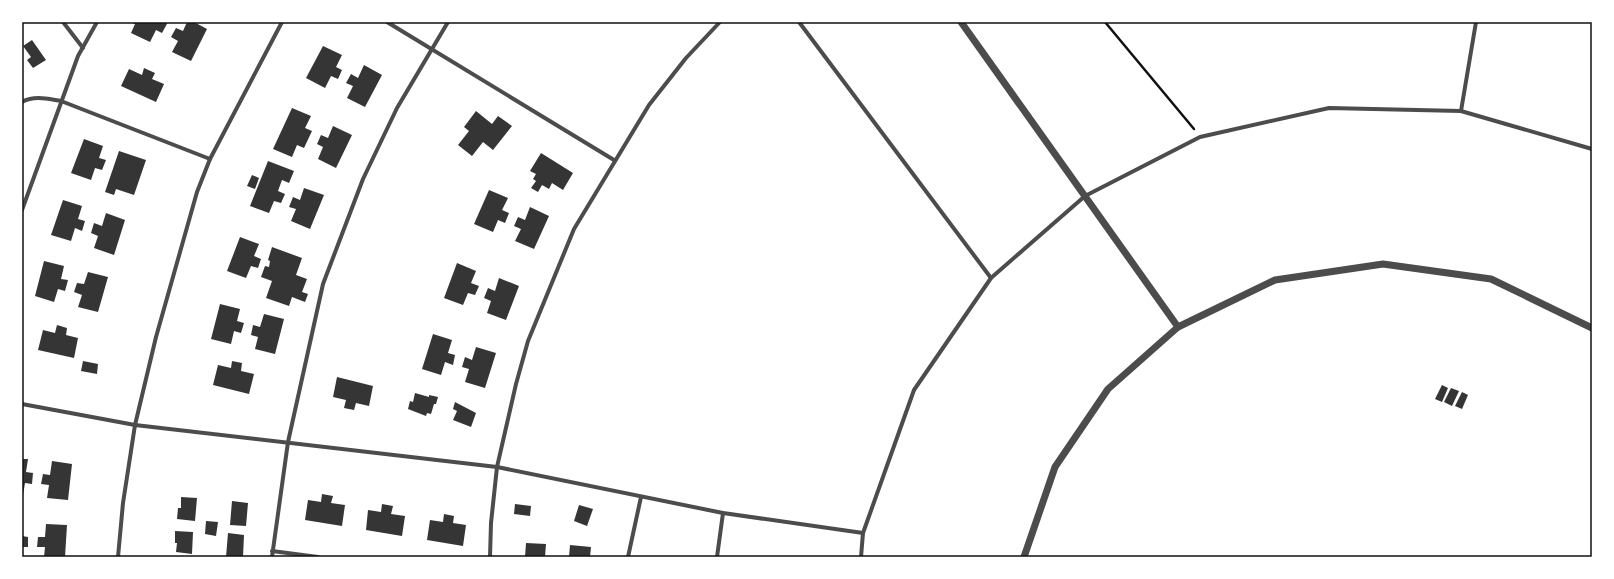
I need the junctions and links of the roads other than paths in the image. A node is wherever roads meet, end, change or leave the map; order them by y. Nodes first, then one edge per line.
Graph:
1 (63, 22) edge
2 (97, 22) edge
3 (282, 22) edge
4 (387, 22) edge
5 (448, 22) edge
6 (720, 22) edge
7 (799, 22) edge
8 (961, 22) edge
9 (1476, 22) edge
10 (83, 48) junction
11 (432, 50) junction
12 (61, 101) junction
13 (22, 102) edge
14 (1461, 111) junction
15 (1592, 149) edge
16 (210, 159) junction
17 (614, 160) junction
18 (1085, 196) junction
19 (22, 210) edge
20 (991, 278) junction
21 (1178, 327) junction
22 (1592, 328) edge
23 (22, 404) edge
24 (135, 425) junction
25 (288, 442) junction
26 (497, 467) junction
27 (641, 497) junction
28 (723, 513) junction
29 (863, 533) junction
30 (272, 551) junction
31 (118, 557) edge
32 (272, 557) edge
33 (318, 557) edge
34 (490, 557) edge
35 (628, 557) edge
36 (717, 557) edge
37 (861, 557) edge
38 (1024, 557) edge

1 - 10 street
2 - 10 street
3 - 16 street
4 - 11 street
5 - 11 street
6 - 17 street
7 - 20 street
8 - 18 street
9 - 14 street
10 - 12 street
11 - 17 street
11 - 25 street
12 - 13 street
12 - 16 street
12 - 19 street
14 - 15 street
14 - 18 street
16 - 24 street
17 - 26 street
18 - 20 street
18 - 21 street
20 - 29 street
21 - 22 street
21 - 38 street
23 - 24 street
24 - 25 street
24 - 31 street
25 - 26 street
25 - 30 street
26 - 27 street
26 - 34 street
27 - 28 street
27 - 35 street
28 - 29 street
28 - 36 street
29 - 37 street
30 - 32 street
30 - 33 street

